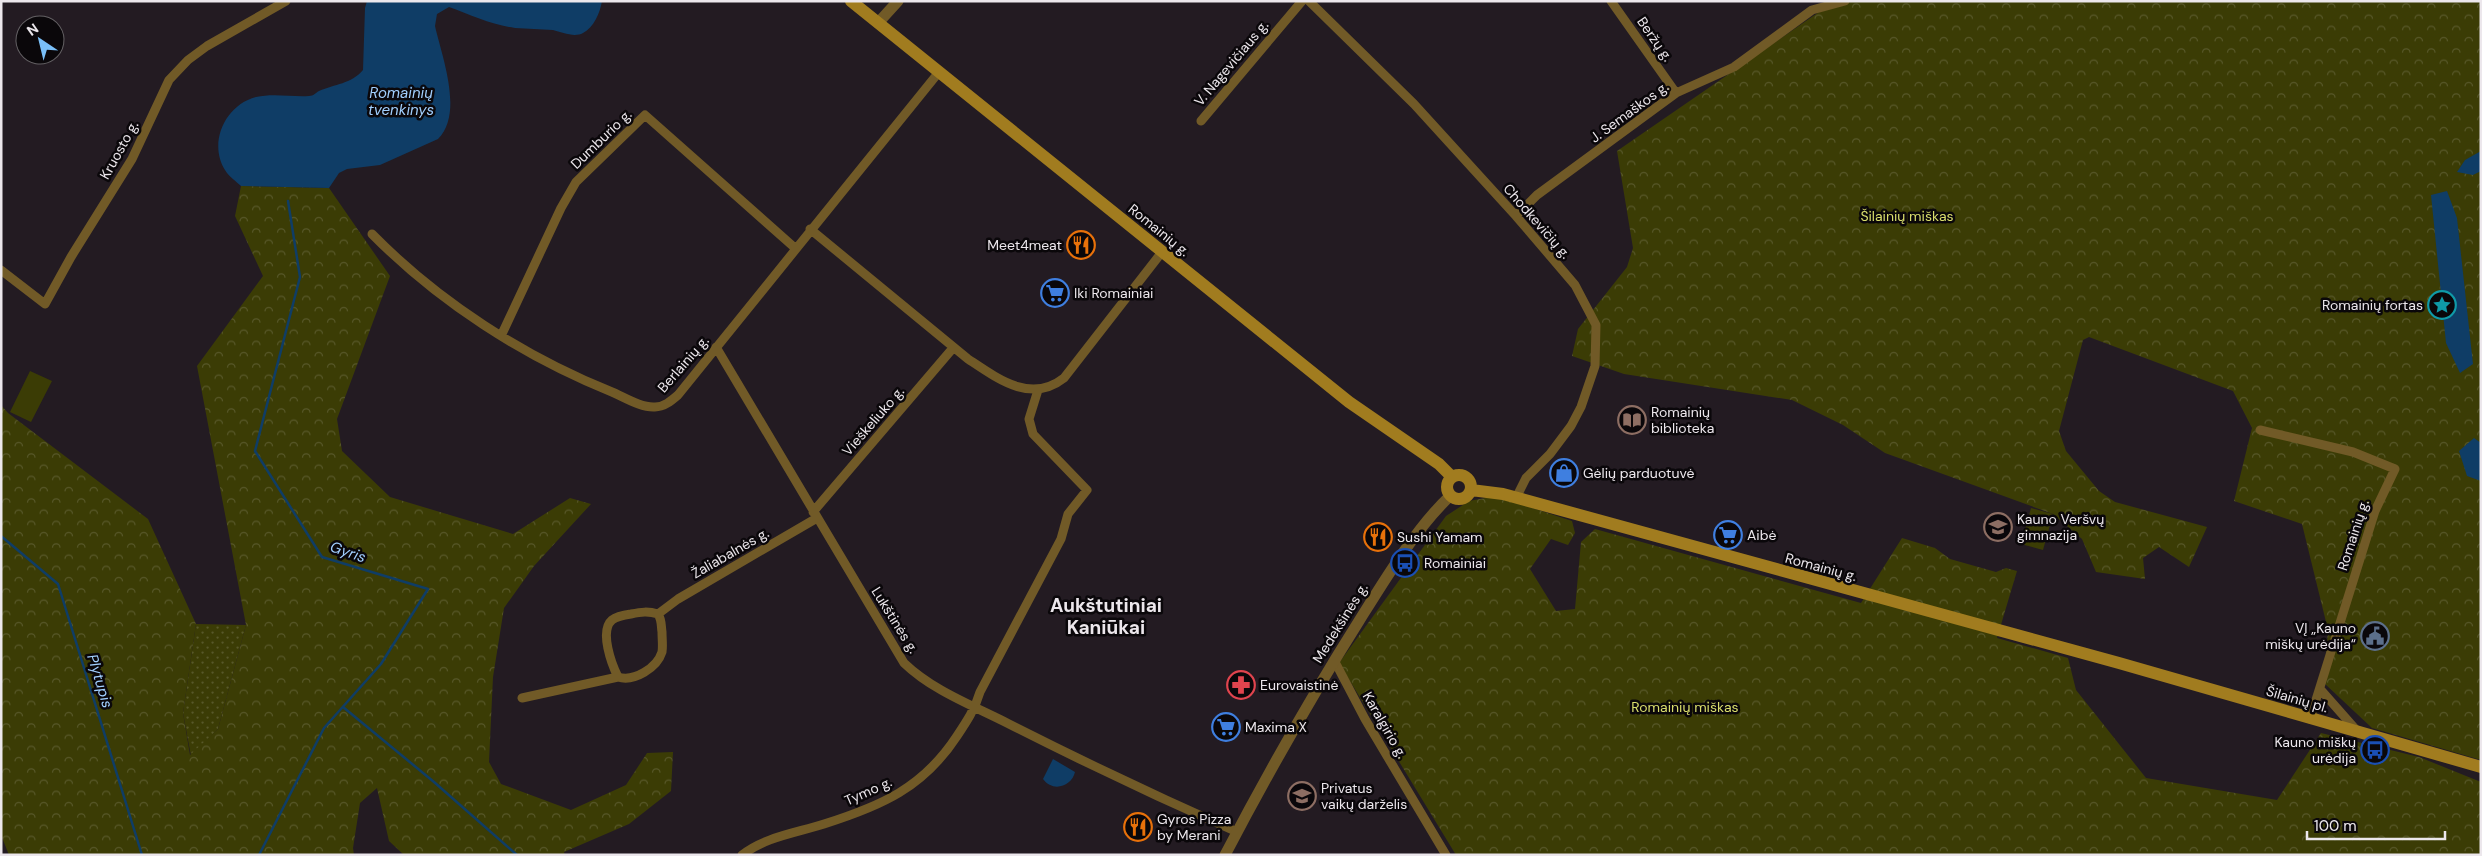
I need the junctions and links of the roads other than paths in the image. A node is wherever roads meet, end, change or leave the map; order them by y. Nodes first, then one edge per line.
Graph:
1 (286, 1) edge
2 (851, 1) edge
3 (898, 1) edge
4 (1302, 1) edge
5 (1309, 1) edge
6 (1611, 1) edge
7 (1808, 1) edge
8 (1845, 1) edge
9 (1812, 10) junction
10 (878, 23) junction
11 (939, 72) junction
12 (1676, 93) junction
13 (1201, 120) dead end
14 (1516, 216) junction
15 (810, 230) junction
16 (372, 234) dead end
17 (795, 248) junction
18 (1162, 252) junction
19 (1, 270) edge
20 (501, 336) junction
21 (716, 347) junction
22 (953, 348) junction
23 (1038, 390) junction
24 (2260, 430) dead end
25 (1452, 477) junction
26 (1471, 490) junction
27 (1450, 496) junction
28 (1516, 498) junction
29 (815, 515) junction
30 (658, 614) junction
31 (2106, 659) joint
32 (1334, 660) junction
33 (618, 677) junction
34 (2320, 689) junction
35 (522, 698) dead end
36 (975, 709) junction
37 (2310, 719) junction
38 (2360, 734) junction
39 (2481, 767) edge
40 (1237, 832) junction
41 (742, 855) edge
42 (1225, 855) edge
43 (1446, 855) edge

1 - 19 street, Kruosto g.
2 - 10 main road, Romainių g.
3 - 10 street
4 - 13 street, V. Nagevičiaus g.
5 - 14 street, Chodkevičių g.
6 - 12 street, Beržų g.
7 - 9 street
8 - 9 street, J. Semaškos g.
9 - 12 street, J. Semaškos g.
10 - 11 main road, Romainių g.
11 - 15 street, Berlainių g.
11 - 18 main road, Romainių g.
12 - 14 street, J. Semaškos g.
14 - 28 street, Chodkevičių g.
15 - 17 street, Berlainių g.
15 - 22 street
16 - 20 street, Berlainių g.
17 - 20 street, Dumburio g.
17 - 21 street, Berlainių g.
18 - 23 street
18 - 25 main road, Romainių g.
20 - 21 street, Berlainių g.
21 - 29 street, Lukštinės g.
22 - 23 street
22 - 29 street, Vieškeliuko g.
23 - 36 street, Tymo g.
24 - 34 street, Romainių g.
25 - 26 main road
25 - 27 main road
26 - 27 main road
26 - 28 main road, Romainių g.
27 - 32 street, Medekšinės g.
28 - 31 main road, Romainių g.
29 - 30 street, Žaliabalnės g.
29 - 36 street, Lukštinės g.
30 - 33 street
30 - 33 street
31 - 37 main road, Šilainių pl.
32 - 40 street, Medekšinės g.
32 - 43 street, Karalgirio g.
33 - 35 street
34 - 37 street, Romainių g.
34 - 38 street
36 - 40 street, Lukštinės g.
36 - 41 street, Tymo g.
37 - 38 main road, Šilainių pl.
38 - 39 main road, Šilainių pl.
40 - 42 street, Medekšinės g.

